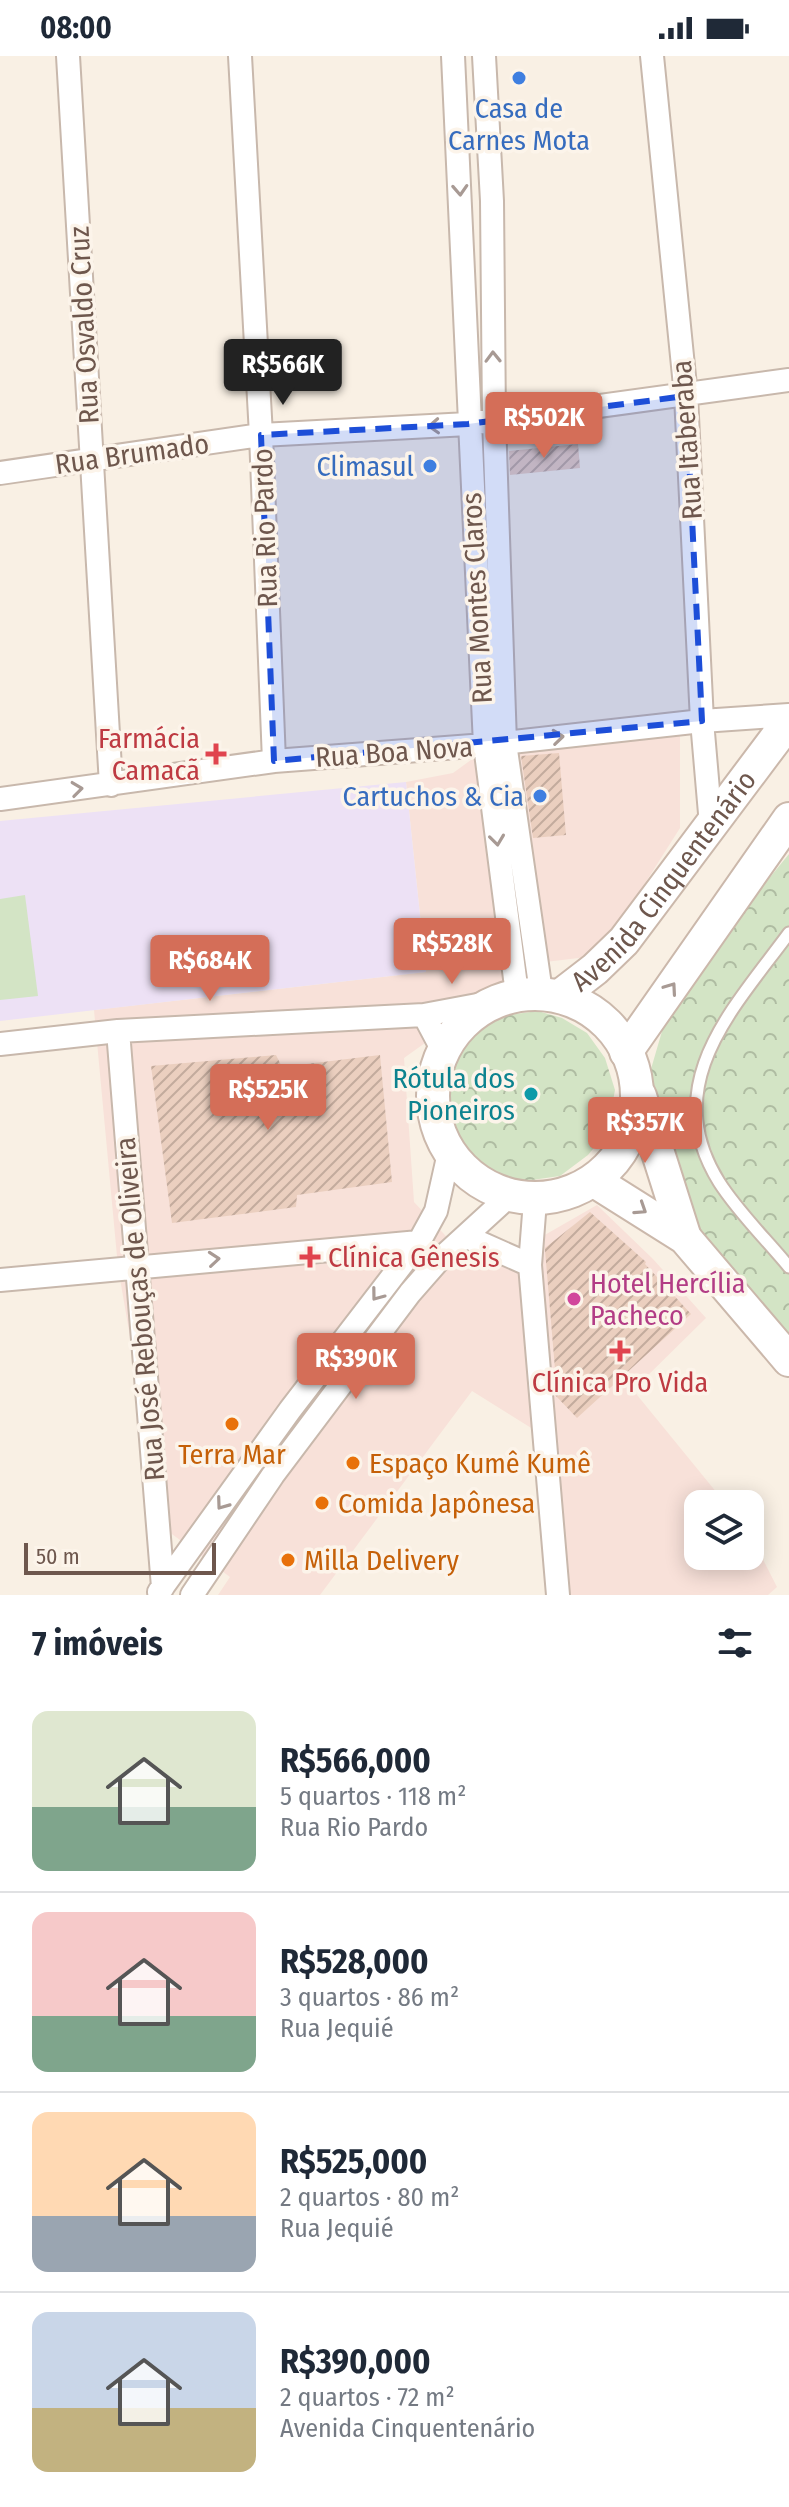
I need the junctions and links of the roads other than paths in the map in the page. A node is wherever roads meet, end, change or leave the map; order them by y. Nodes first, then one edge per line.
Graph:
1 (68, 56) edge
2 (240, 56) edge
3 (453, 56) edge
4 (484, 56) edge
5 (652, 56) edge
6 (789, 380) edge
7 (686, 396) junction
8 (494, 420) junction
9 (468, 424) junction
10 (261, 435) junction
11 (92, 460) junction
12 (0, 473) edge
13 (789, 715) edge
14 (702, 721) junction
15 (789, 721) edge
16 (495, 744) junction
17 (274, 761) junction
18 (111, 785) junction
19 (0, 799) edge
20 (789, 819) edge
21 (711, 825) junction
22 (789, 933) edge
23 (526, 996) junction
24 (424, 1015) junction
25 (118, 1031) junction
26 (0, 1044) edge
27 (442, 1049) junction
28 (626, 1052) junction
29 (636, 1084) junction
30 (449, 1153) junction
31 (596, 1182) junction
32 (522, 1199) junction
33 (467, 1237) junction
34 (685, 1238) junction
35 (419, 1242) junction
36 (530, 1265) junction
37 (136, 1266) junction
38 (789, 1267) edge
39 (0, 1280) edge
40 (789, 1360) edge
41 (160, 1591) edge
42 (192, 1595) edge
43 (558, 1595) edge

1 - 11 street, Rua Osvaldo Cruz
2 - 10 street, Rua Rio Pardo
3 -> 9 street, Rua Montes Claros
8 -> 4 street, Rua Montes Claros
5 - 7 street, Rua Itaberaba
6 - 7 street, Rua Brumado
7 - 8 street, Rua Brumado
7 - 14 street, Rua Itaberaba
8 - 9 street, Rua Brumado
8 - 16 street, Rua Montes Claros
9 -> 10 street, Rua Brumado
9 - 16 street, Rua Montes Claros
10 - 11 street, Rua Brumado
10 - 17 street, Rua Rio Pardo
11 - 12 street, Rua Brumado
11 - 18 street, Rua Osvaldo Cruz
13 - 14 street, Rua Boa Nova
16 -> 14 street, Rua Boa Nova
14 - 21 street, Rua Itaberaba
15 - 21 main road, Avenida Cinquentenário
16 - 17 street, Rua Boa Nova
16 - 23 street, Rua Montes Claros
17 - 18 street, Rua Boa Nova
19 -> 18 street, Rua Boa Nova
28 -> 20 main road
21 - 23 main road, Avenida Cinquentenário
22 - 38 lane
23 - 24 street
23 - 27 main road
23 - 28 main road
24 - 25 street
24 - 27 street
25 - 26 street
25 - 37 street, Rua José Rebouças de Oliveira
27 - 30 main road
28 - 29 main road
29 - 31 main road
29 - 34 main road
30 - 32 main road
30 - 35 street
31 - 32 main road
31 -> 34 main road
32 - 33 street
32 - 36 street
33 - 36 street
33 - 42 street
34 - 40 main road
37 -> 35 street
35 -> 41 street
36 - 43 street
37 - 39 street
37 - 41 street, Rua José Rebouças de Oliveira

